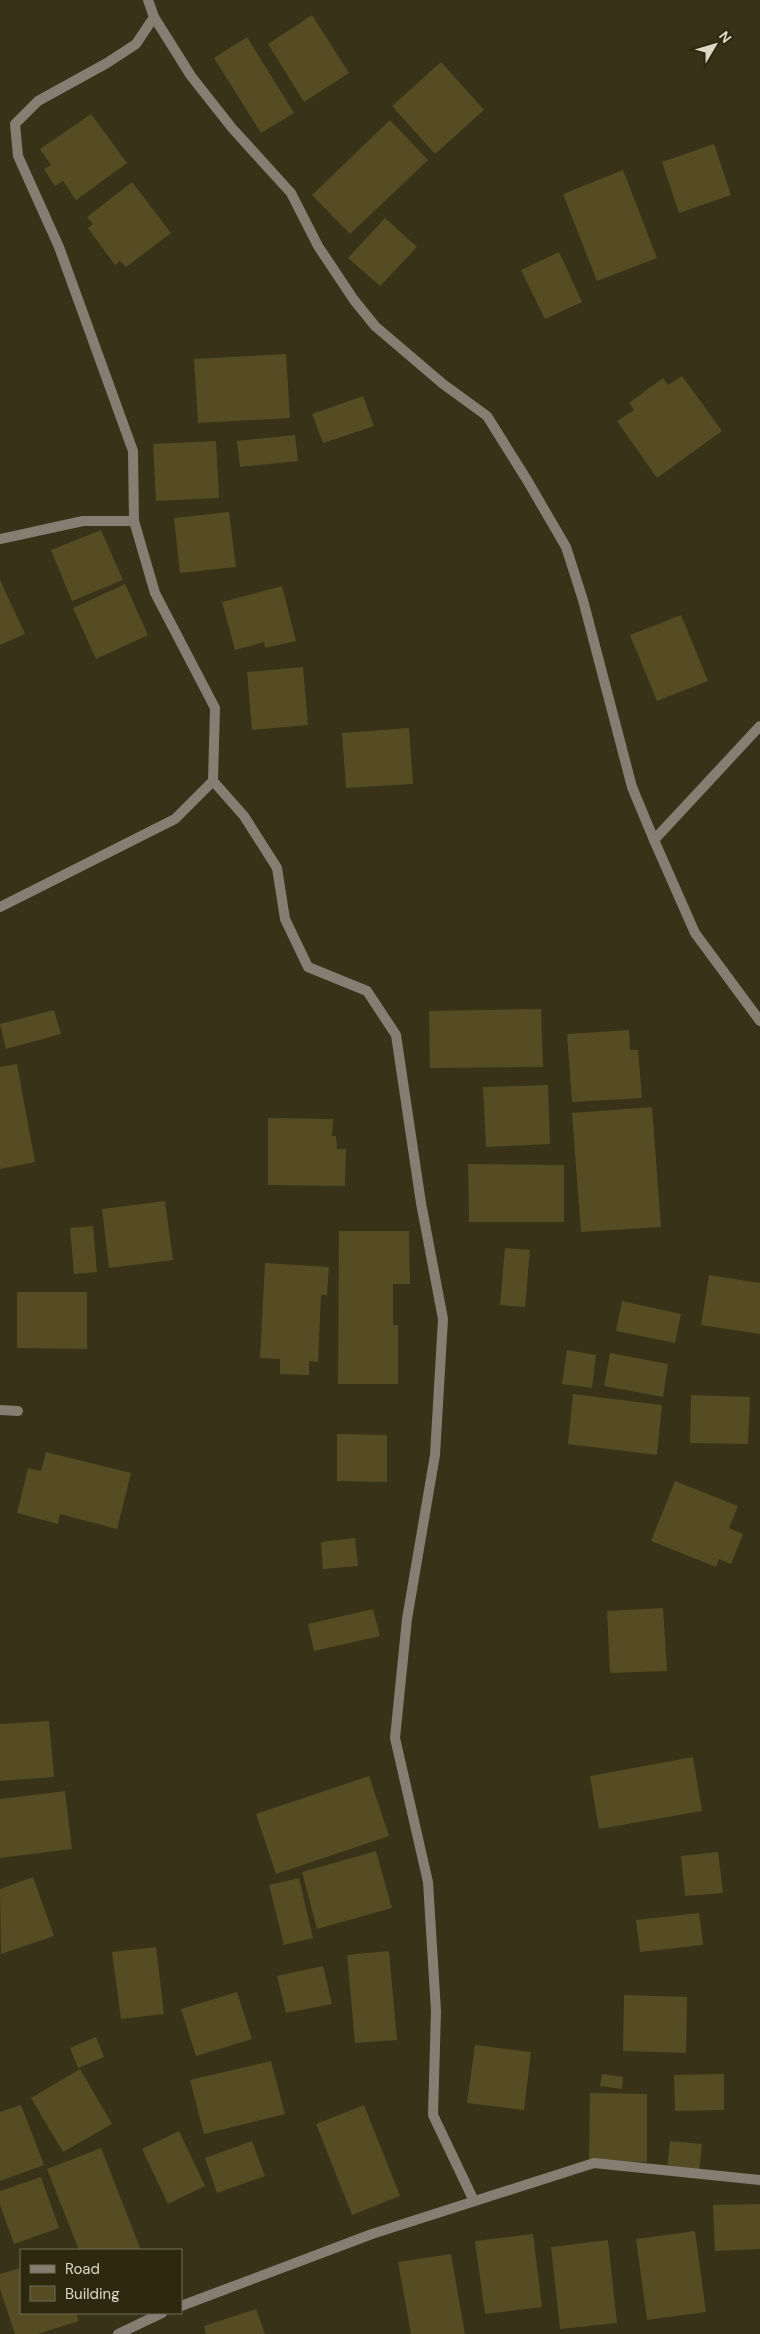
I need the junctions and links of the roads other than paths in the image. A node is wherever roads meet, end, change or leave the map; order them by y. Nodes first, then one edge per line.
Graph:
1 (148, 0) edge
2 (154, 17) junction
3 (134, 521) junction
4 (0, 539) edge
5 (760, 726) edge
6 (212, 781) junction
7 (654, 840) junction
8 (0, 907) edge
9 (760, 1021) edge
10 (0, 1410) edge
11 (18, 1411) dead end
12 (760, 2180) edge
13 (474, 2201) junction
14 (182, 2306) edge
15 (160, 2314) edge
16 (118, 2334) edge

1 - 2 street
2 - 3 street
2 - 7 street
3 - 4 street
3 - 6 street
5 - 7 street
6 - 8 street
6 - 13 street
7 - 9 street
10 - 11 street
12 - 13 street
13 - 14 street
15 - 16 street

